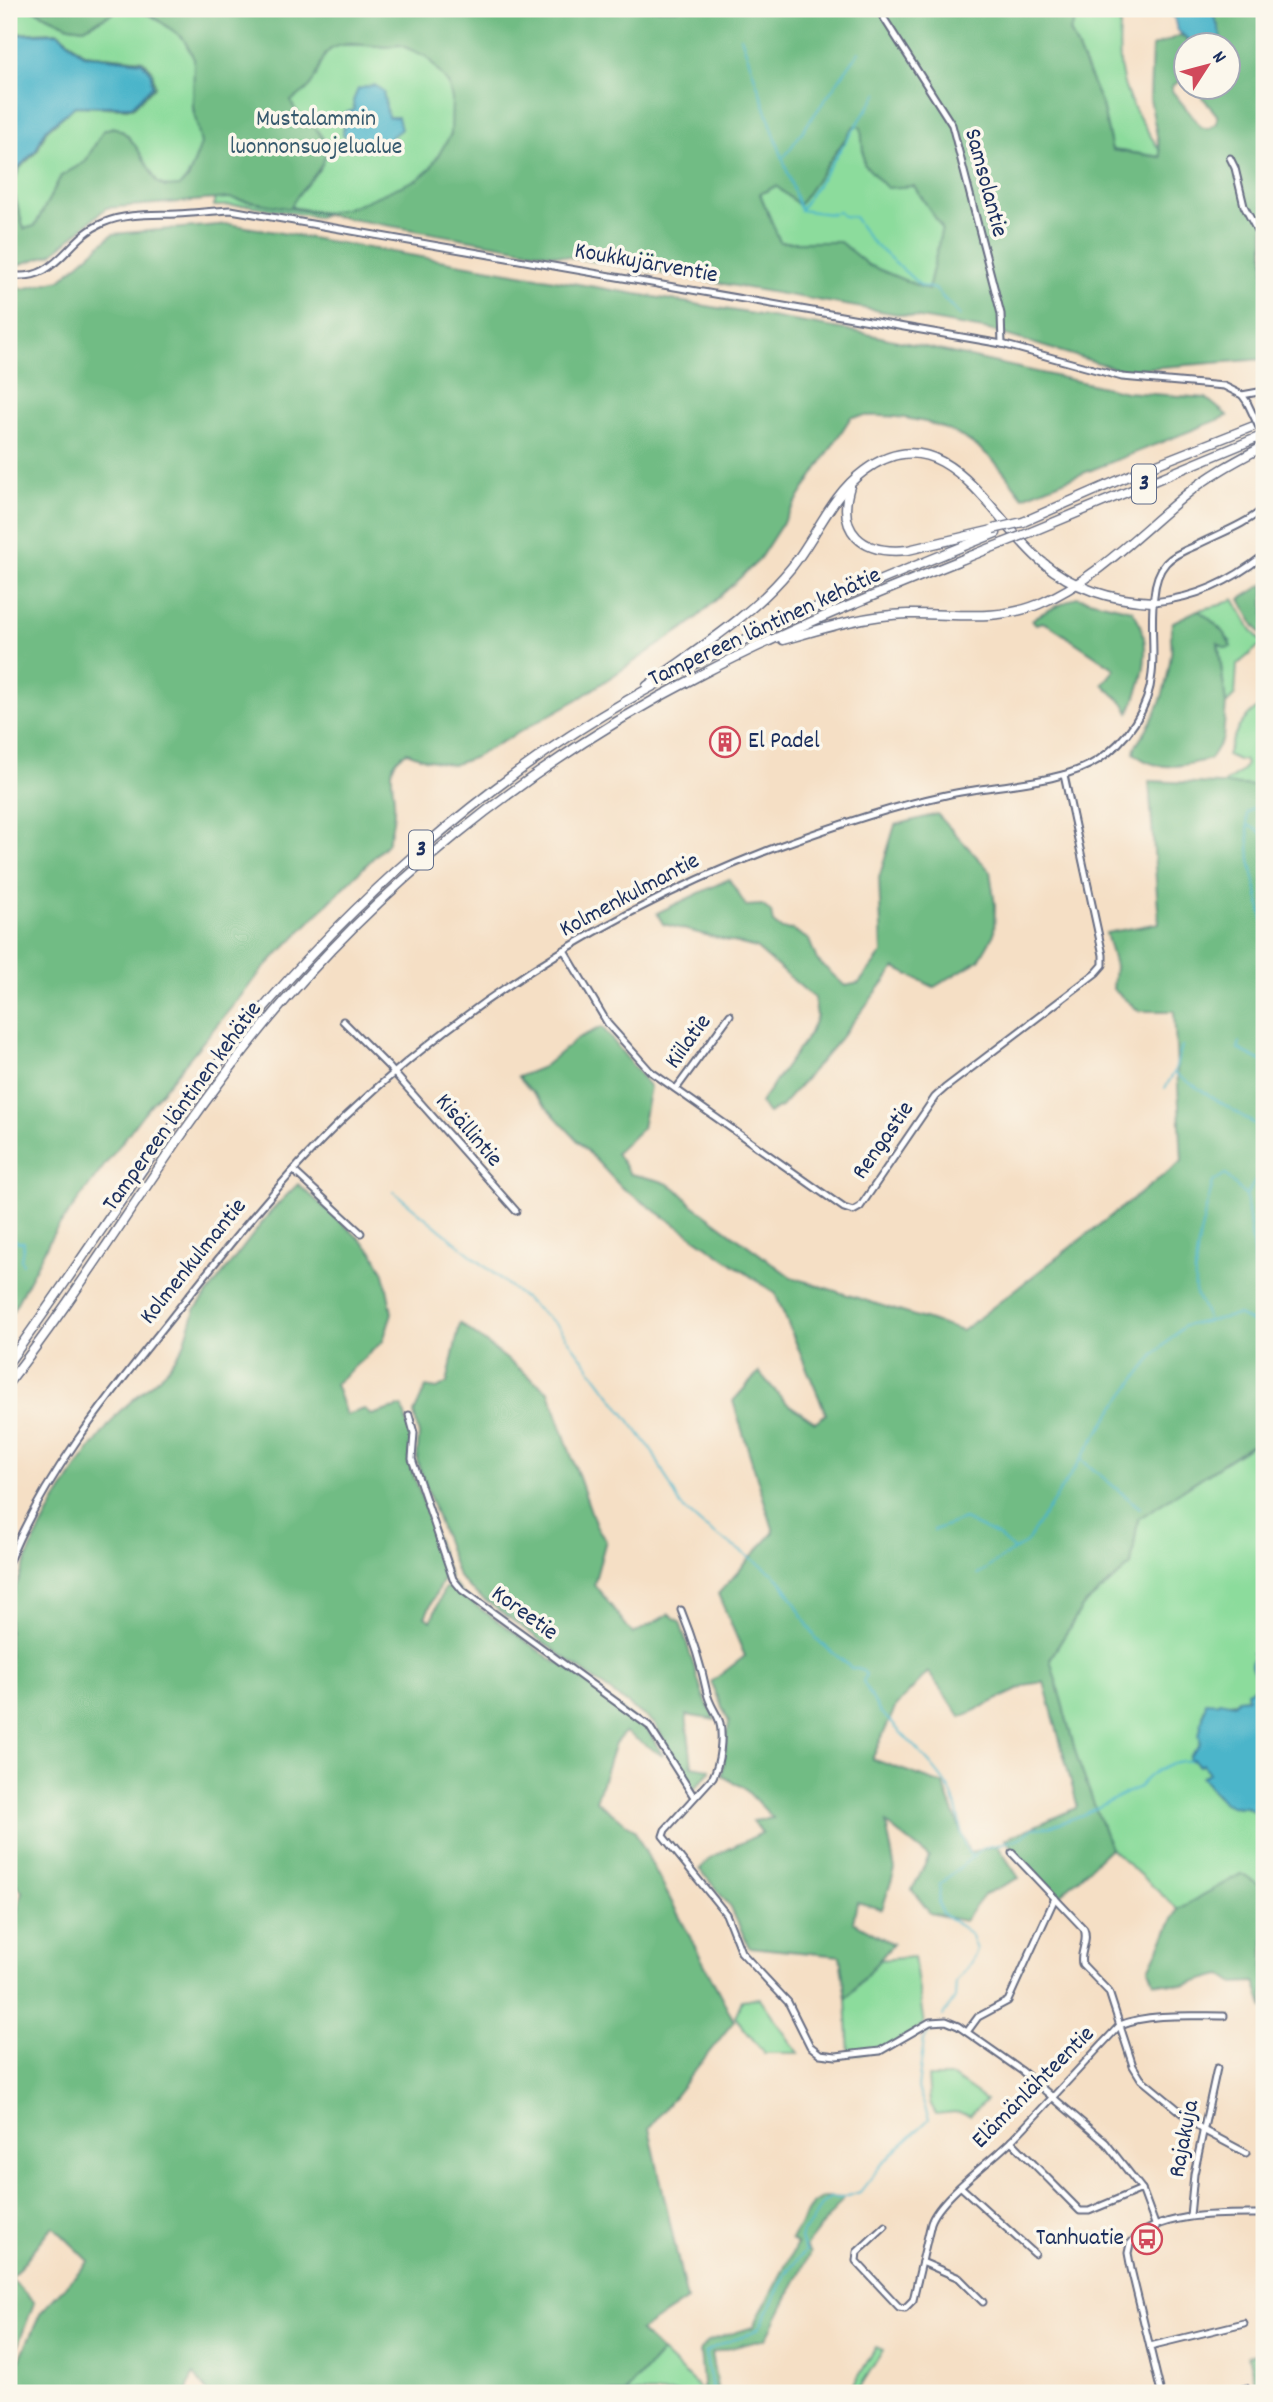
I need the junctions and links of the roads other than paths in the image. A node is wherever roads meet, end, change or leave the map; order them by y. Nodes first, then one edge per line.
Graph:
1 (878, 9) edge
2 (1230, 158) dead end
3 (1264, 244) edge
4 (9, 275) edge
5 (1002, 344) junction
6 (1264, 391) edge
7 (1242, 396) junction
8 (1264, 422) edge
9 (1264, 436) edge
10 (1264, 446) edge
11 (850, 483) junction
12 (1264, 508) edge
13 (994, 531) junction
14 (1264, 555) edge
15 (1075, 585) junction
16 (1153, 602) junction
17 (753, 649) junction
18 (628, 700) junction
19 (1064, 775) junction
20 (564, 950) junction
21 (730, 1015) dead end
22 (343, 1021) dead end
23 (395, 1073) junction
24 (676, 1089) junction
25 (294, 1171) junction
26 (516, 1211) dead end
27 (361, 1233) dead end
28 (9, 1362) edge
29 (9, 1382) edge
30 (409, 1415) dead end
31 (9, 1560) edge
32 (681, 1610) dead end
33 (694, 1797) junction
34 (1012, 1853) dead end
35 (1055, 1898) junction
36 (1224, 2016) dead end
37 (1120, 2025) junction
38 (968, 2032) junction
39 (1217, 2068) dead end
40 (1052, 2098) junction
41 (1203, 2130) junction
42 (1011, 2141) junction
43 (1247, 2153) dead end
44 (961, 2187) junction
45 (1142, 2189) junction
46 (1264, 2214) edge
47 (1190, 2216) junction
48 (885, 2226) dead end
49 (1156, 2227) junction
50 (1035, 2254) dead end
51 (922, 2262) junction
52 (983, 2302) dead end
53 (1244, 2323) dead end
54 (1150, 2346) junction
55 (1246, 2388) dead end
56 (1161, 2393) edge
57 (1229, 2393) edge

1 - 5 street, Samsolantie
2 - 3 street
4 - 5 street, Koukkujärventie
5 - 7 street, Koukkujärventie
6 - 7 street
7 - 9 street, Koukkujärventie, bridge
8 - 13 highway, Tampereen läntinen kehätie / 3, bridge
9 - 17 highway, Tampereen läntinen kehätie / 3, bridge
10 - 15 highway
11 - 13 highway
11 - 15 highway
11 - 18 highway
12 - 16 street
13 - 18 highway, Tampereen läntinen kehätie / 3
14 - 16 street
15 - 16 highway
15 - 17 highway
16 - 19 street, Kolmenkulmantie
17 - 29 highway, Tampereen läntinen kehätie / 3
18 - 28 highway, Tampereen läntinen kehätie / 3
19 - 20 street, Kolmenkulmantie
19 - 24 street, Rengastie
20 - 23 street, Kolmenkulmantie
20 - 24 street, Rengastie
21 - 24 street, Kiilatie
22 - 23 street, Kisällintie
23 - 25 street, Kolmenkulmantie
23 - 26 street, Kisällintie
25 - 27 street
25 - 31 street, Kolmenkulmantie
30 - 33 street, Koreetie
32 - 33 street
33 - 38 street
34 - 35 street
35 - 37 street
35 - 38 street
36 - 37 street, Elämänlähteentie
37 - 40 street, Elämänlähteentie
37 - 41 street
38 - 40 street
39 - 41 street, Rajakuja
40 - 42 street, Elämänlähteentie
40 - 45 street
41 - 43 street
41 - 47 street, Rajakuja
42 - 44 street, Elämänlähteentie
42 - 45 street
44 - 50 street
44 - 51 street, Elämänlähteentie
45 - 49 street
46 - 47 street
47 - 49 street
48 - 51 street, Elämänlähteentie
49 - 54 street
51 - 52 street
53 - 54 street
54 - 56 street
55 - 57 street

